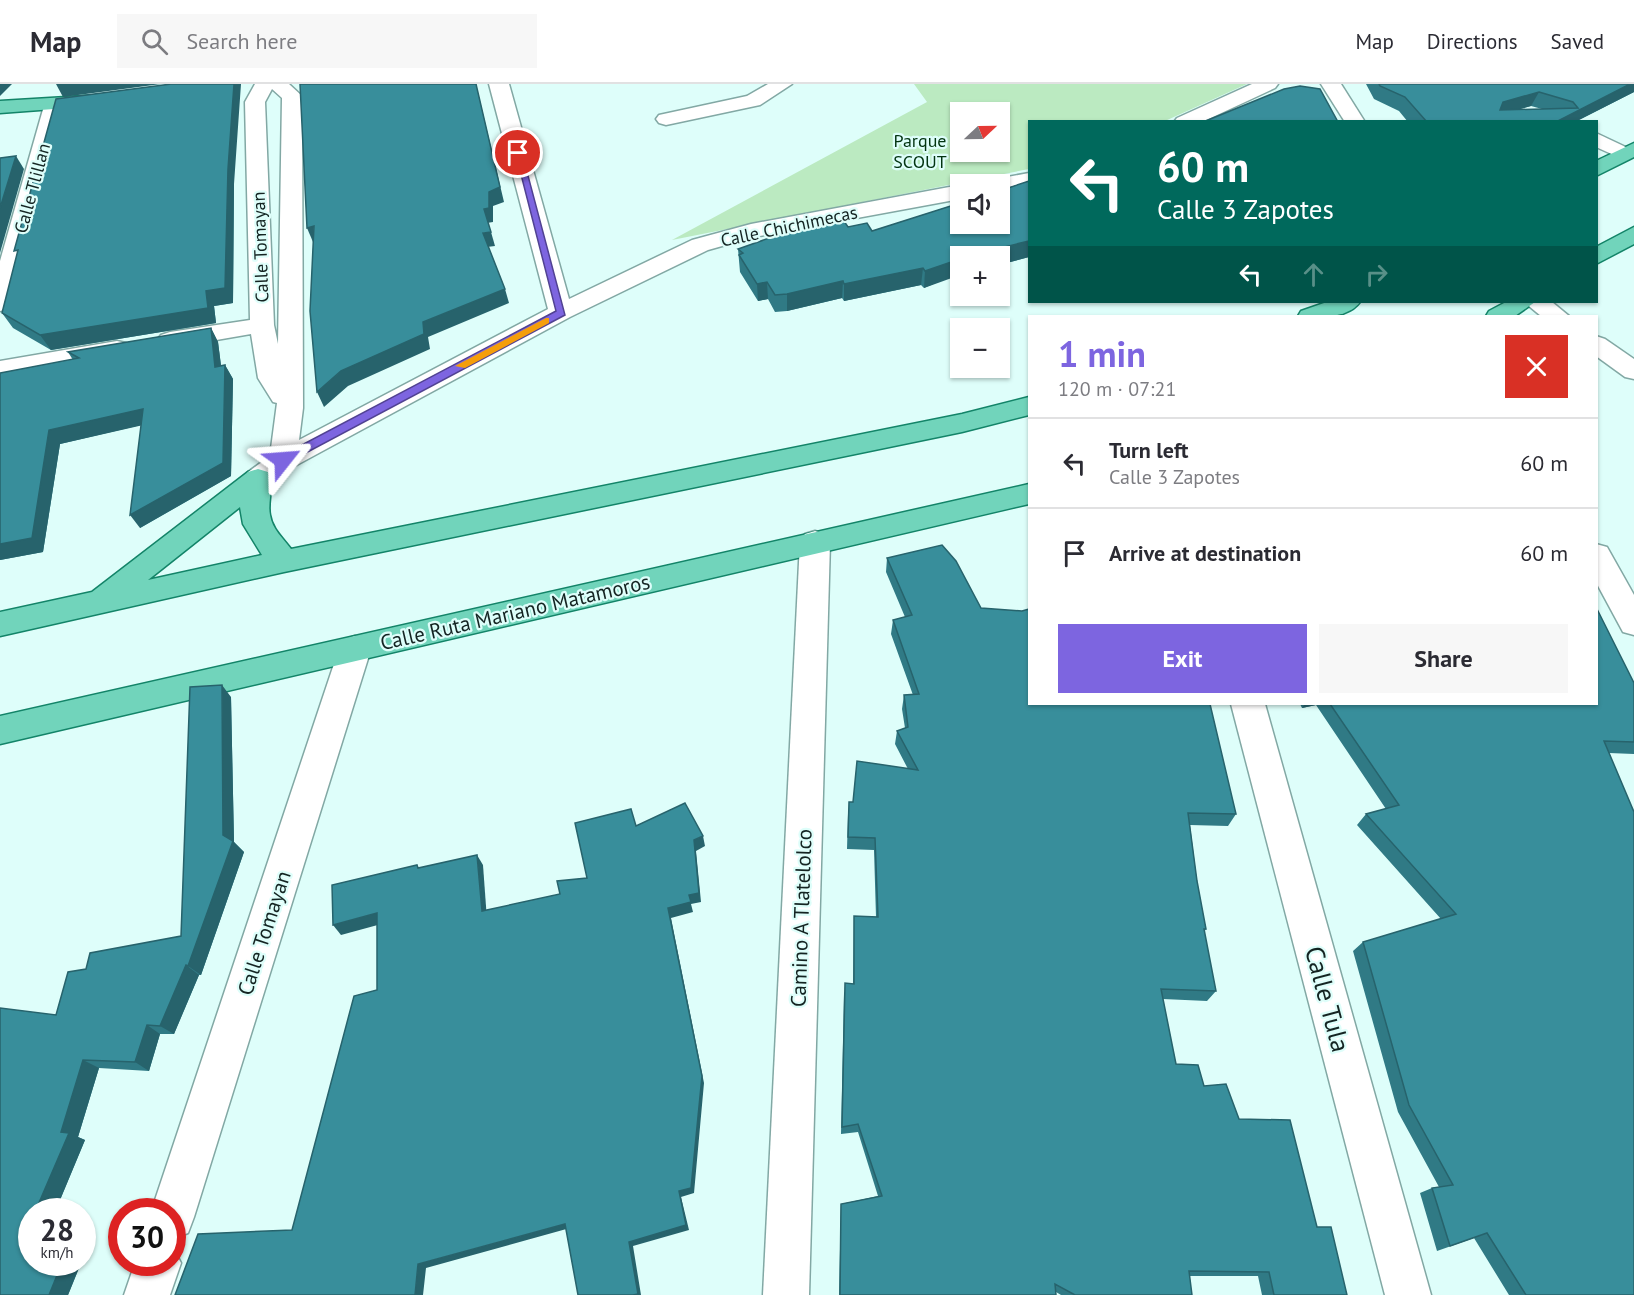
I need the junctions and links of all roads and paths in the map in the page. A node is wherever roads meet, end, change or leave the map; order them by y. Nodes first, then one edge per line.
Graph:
1 (265, 84) edge
2 (277, 84) edge
3 (500, 84) edge
4 (782, 84) edge
5 (1268, 84) edge
6 (1339, 86) edge
7 (119, 99) edge
8 (54, 106) junction
9 (0, 107) edge
10 (666, 119) dead end
11 (1188, 120) edge
12 (1354, 120) edge
13 (1598, 140) edge
14 (1630, 152) edge
15 (1598, 169) edge
16 (1028, 180) edge
17 (1010, 183) edge
18 (950, 194) edge
19 (1634, 234) edge
20 (1598, 256) edge
21 (1345, 303) edge
22 (1521, 303) edge
23 (1538, 303) edge
24 (0, 304) edge
25 (561, 312) junction
26 (1313, 315) edge
27 (1500, 315) edge
28 (1556, 315) edge
29 (262, 325) junction
30 (1598, 345) edge
31 (0, 369) edge
32 (1634, 371) edge
33 (1028, 405) edge
34 (290, 408) junction
35 (283, 460) junction
36 (258, 479) junction
37 (1028, 494) edge
38 (815, 542) junction
39 (1598, 559) edge
40 (284, 561) junction
41 (96, 603) junction
42 (1634, 623) edge
43 (0, 624) edge
44 (356, 649) junction
45 (1248, 705) edge
46 (0, 730) edge
47 (178, 1198) edge
48 (154, 1276) edge
49 (147, 1295) edge
50 (786, 1295) edge
51 (1408, 1295) edge

1 - 29 street, Calle Tomayan
2 - 34 street, Calle Tomayan
3 - 25 street
4 - 10 street
5 - 11 street
6 - 12 street
7 - 8 main road
8 - 9 main road
8 - 24 street, Calle Tlillan
13 - 14 street
14 - 15 main road
16 - 17 street
18 - 25 street, Calle Chichimecas
19 - 20 main road
21 - 26 main road
22 - 27 main road
23 - 28 street
25 - 35 street, Calle Chichimecas
29 - 31 street
29 - 34 street, Calle Tomayan
30 - 32 street
33 - 40 main road
34 - 35 street, Calle Tomayan
35 - 36 street, Calle Chichimecas
36 - 40 main road
36 - 41 main road
37 - 38 main road, Calle Ruta Mariano Matamoros
38 - 44 main road, Calle Ruta Mariano Matamoros
38 - 50 street, Camino A Tlatelolco
39 - 42 street
40 - 41 main road
41 - 43 main road
44 - 46 main road, Calle Ruta Mariano Matamoros
44 - 47 street, Calle Tomayan
45 - 51 street, Calle Tula
48 - 49 street

